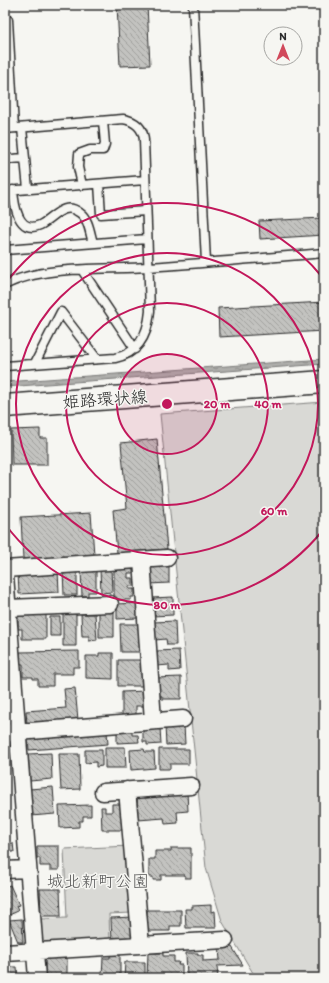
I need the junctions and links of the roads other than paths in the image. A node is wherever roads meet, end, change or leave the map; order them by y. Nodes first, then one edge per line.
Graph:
1 (193, 5) edge
2 (5, 20) edge
3 (8, 56) edge
4 (103, 121) junction
5 (18, 128) junction
6 (5, 129) edge
7 (25, 158) junction
8 (11, 160) dead end
9 (146, 180) junction
10 (99, 184) junction
11 (82, 185) junction
12 (28, 189) junction
13 (9, 191) edge
14 (146, 211) junction
15 (147, 239) junction
16 (94, 243) junction
17 (5, 250) edge
18 (324, 253) edge
19 (206, 262) junction
20 (148, 267) junction
21 (82, 270) junction
22 (5, 285) edge
23 (135, 349) junction
24 (97, 359) junction
25 (35, 363) junction
26 (5, 366) edge
27 (324, 382) edge
28 (5, 406) edge
29 (167, 558) dead end
30 (142, 560) junction
31 (5, 569) edge
32 (5, 575) edge
33 (110, 604) dead end
34 (8, 608) junction
35 (183, 719) dead end
36 (154, 721) junction
37 (11, 733) edge
38 (190, 786) dead end
39 (127, 790) junction
40 (103, 792) dead end
41 (28, 869) junction
42 (5, 870) edge
43 (226, 940) dead end
44 (141, 945) junction
45 (35, 951) junction
46 (5, 953) edge
47 (37, 978) edge

1 - 19 lane
2 - 3 lane
3 - 5 lane
4 - 5 lane
4 - 9 lane
4 - 11 lane
5 - 6 lane
5 - 7 lane
7 - 8 lane
7 - 12 lane
9 - 10 lane
9 - 14 lane
10 - 11 lane
10 - 14 lane
11 - 12 lane
12 - 13 lane
13 - 16 lane
14 - 15 lane
15 - 16 lane
15 - 20 lane
16 - 17 lane
18 - 19 lane
19 - 20 lane
20 - 21 lane
20 - 23 lane
21 - 22 lane
21 - 23 lane
23 - 24 lane
24 - 25 lane
24 - 25 lane
25 - 26 lane
27 - 28 main road, 姫路環状線
29 - 30 street
30 - 31 street
30 - 36 street
32 - 34 street
33 - 34 street
34 - 37 street
35 - 36 street
36 - 37 street
37 - 41 street
38 - 39 street
39 - 40 street
39 - 44 street
41 - 42 street
41 - 45 street
43 - 44 street
44 - 45 street
45 - 46 street
45 - 47 street

